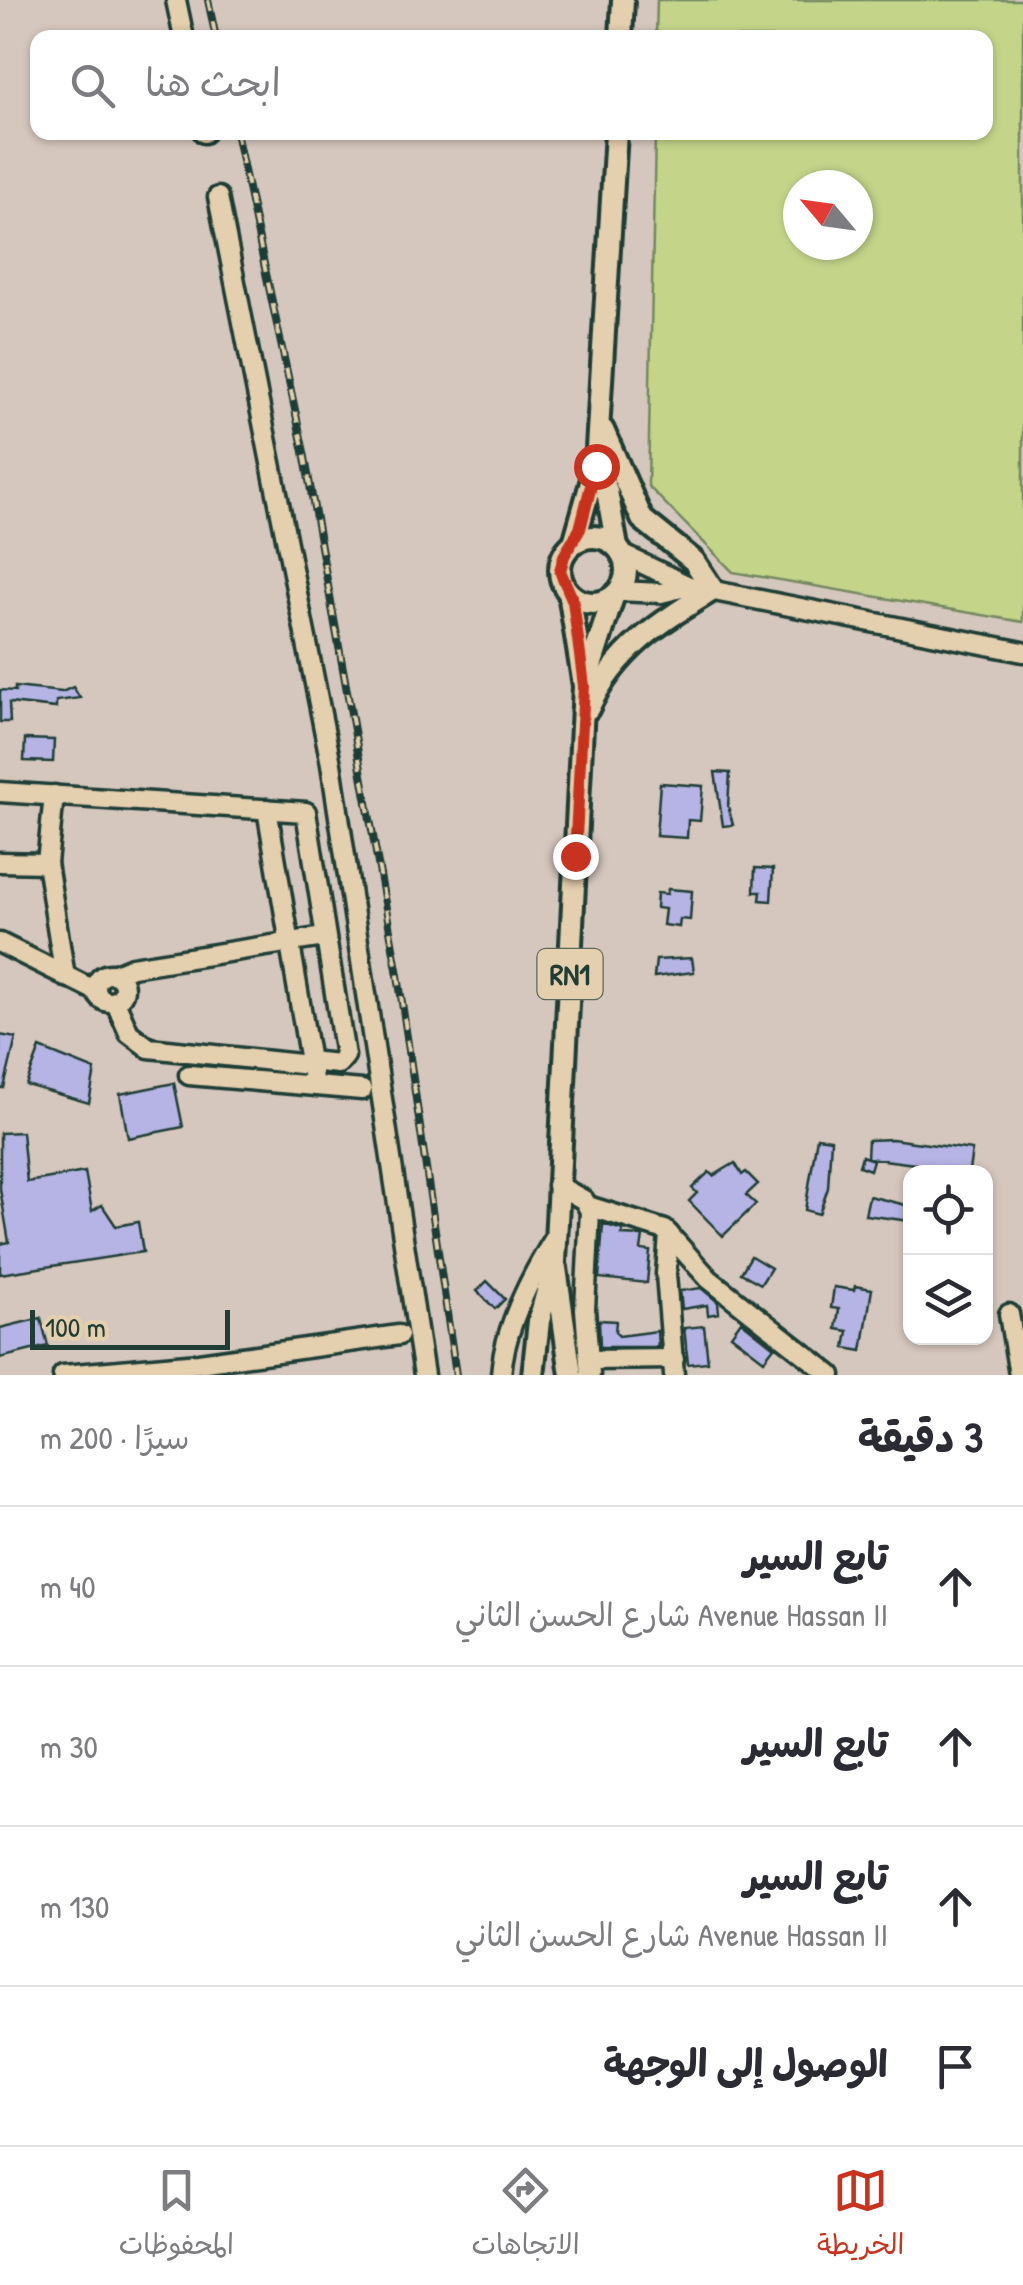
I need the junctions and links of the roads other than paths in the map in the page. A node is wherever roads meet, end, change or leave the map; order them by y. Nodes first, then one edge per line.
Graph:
1 (176, 0) edge
2 (623, 0) edge
3 (182, 30) edge
4 (621, 30) edge
5 (616, 140) edge
6 (218, 197) dead end
7 (600, 424) junction
8 (596, 466) junction
9 (574, 544) junction
10 (620, 550) junction
11 (689, 586) junction
12 (713, 590) junction
13 (569, 593) junction
14 (616, 594) junction
15 (1023, 652) edge
16 (584, 686) junction
17 (582, 721) junction
18 (0, 792) edge
19 (54, 794) junction
20 (267, 809) junction
21 (0, 862) edge
22 (47, 863) junction
23 (324, 937) junction
24 (0, 943) edge
25 (290, 943) junction
26 (115, 974) junction
27 (65, 977) junction
28 (96, 990) junction
29 (115, 1001) junction
30 (309, 1063) junction
31 (189, 1075) dead end
32 (314, 1085) junction
33 (362, 1090) dead end
34 (557, 1185) junction
35 (588, 1206) junction
36 (669, 1234) junction
37 (556, 1236) junction
38 (555, 1262) junction
39 (1008, 1314) dead end
40 (399, 1335) dead end
41 (534, 1367) edge
42 (674, 1367) edge
43 (580, 1368) edge
44 (64, 1375) edge
45 (424, 1375) edge
46 (501, 1375) edge
47 (831, 1375) edge
48 (1020, 1375) edge

1 - 3 street
2 - 4 main road
5 - 7 main road
6 - 45 street
7 - 8 main road
7 - 12 main road
8 - 9 main road
8 - 10 main road
9 - 10 main road
9 - 13 main road
10 - 11 street
10 - 14 main road
11 - 12 street
11 - 14 street
12 - 15 street
12 - 17 main road
13 - 14 main road
13 - 16 main road, RN1
14 - 16 main road, RN1
16 - 17 main road, RN1
17 - 34 main road, RN1
18 - 19 street
19 - 20 street
19 - 22 street
20 - 23 street
20 - 25 street
21 - 22 street
22 - 27 street
23 - 25 street
23 - 30 street
24 - 27 street
25 - 26 street
25 - 30 street
26 - 28 street
26 - 29 street
27 - 28 street
28 - 29 street
29 - 30 street
30 - 32 street
31 - 32 street
32 - 33 street
34 - 35 street
34 - 37 main road, RN1
35 - 36 street
35 - 43 street
36 - 42 street
36 - 47 street
37 - 38 main road, RN1
37 - 46 street
38 - 41 main road, RN1
38 - 43 main road, RN1
39 - 48 street
40 - 44 street
41 - 43 main road
42 - 43 street

